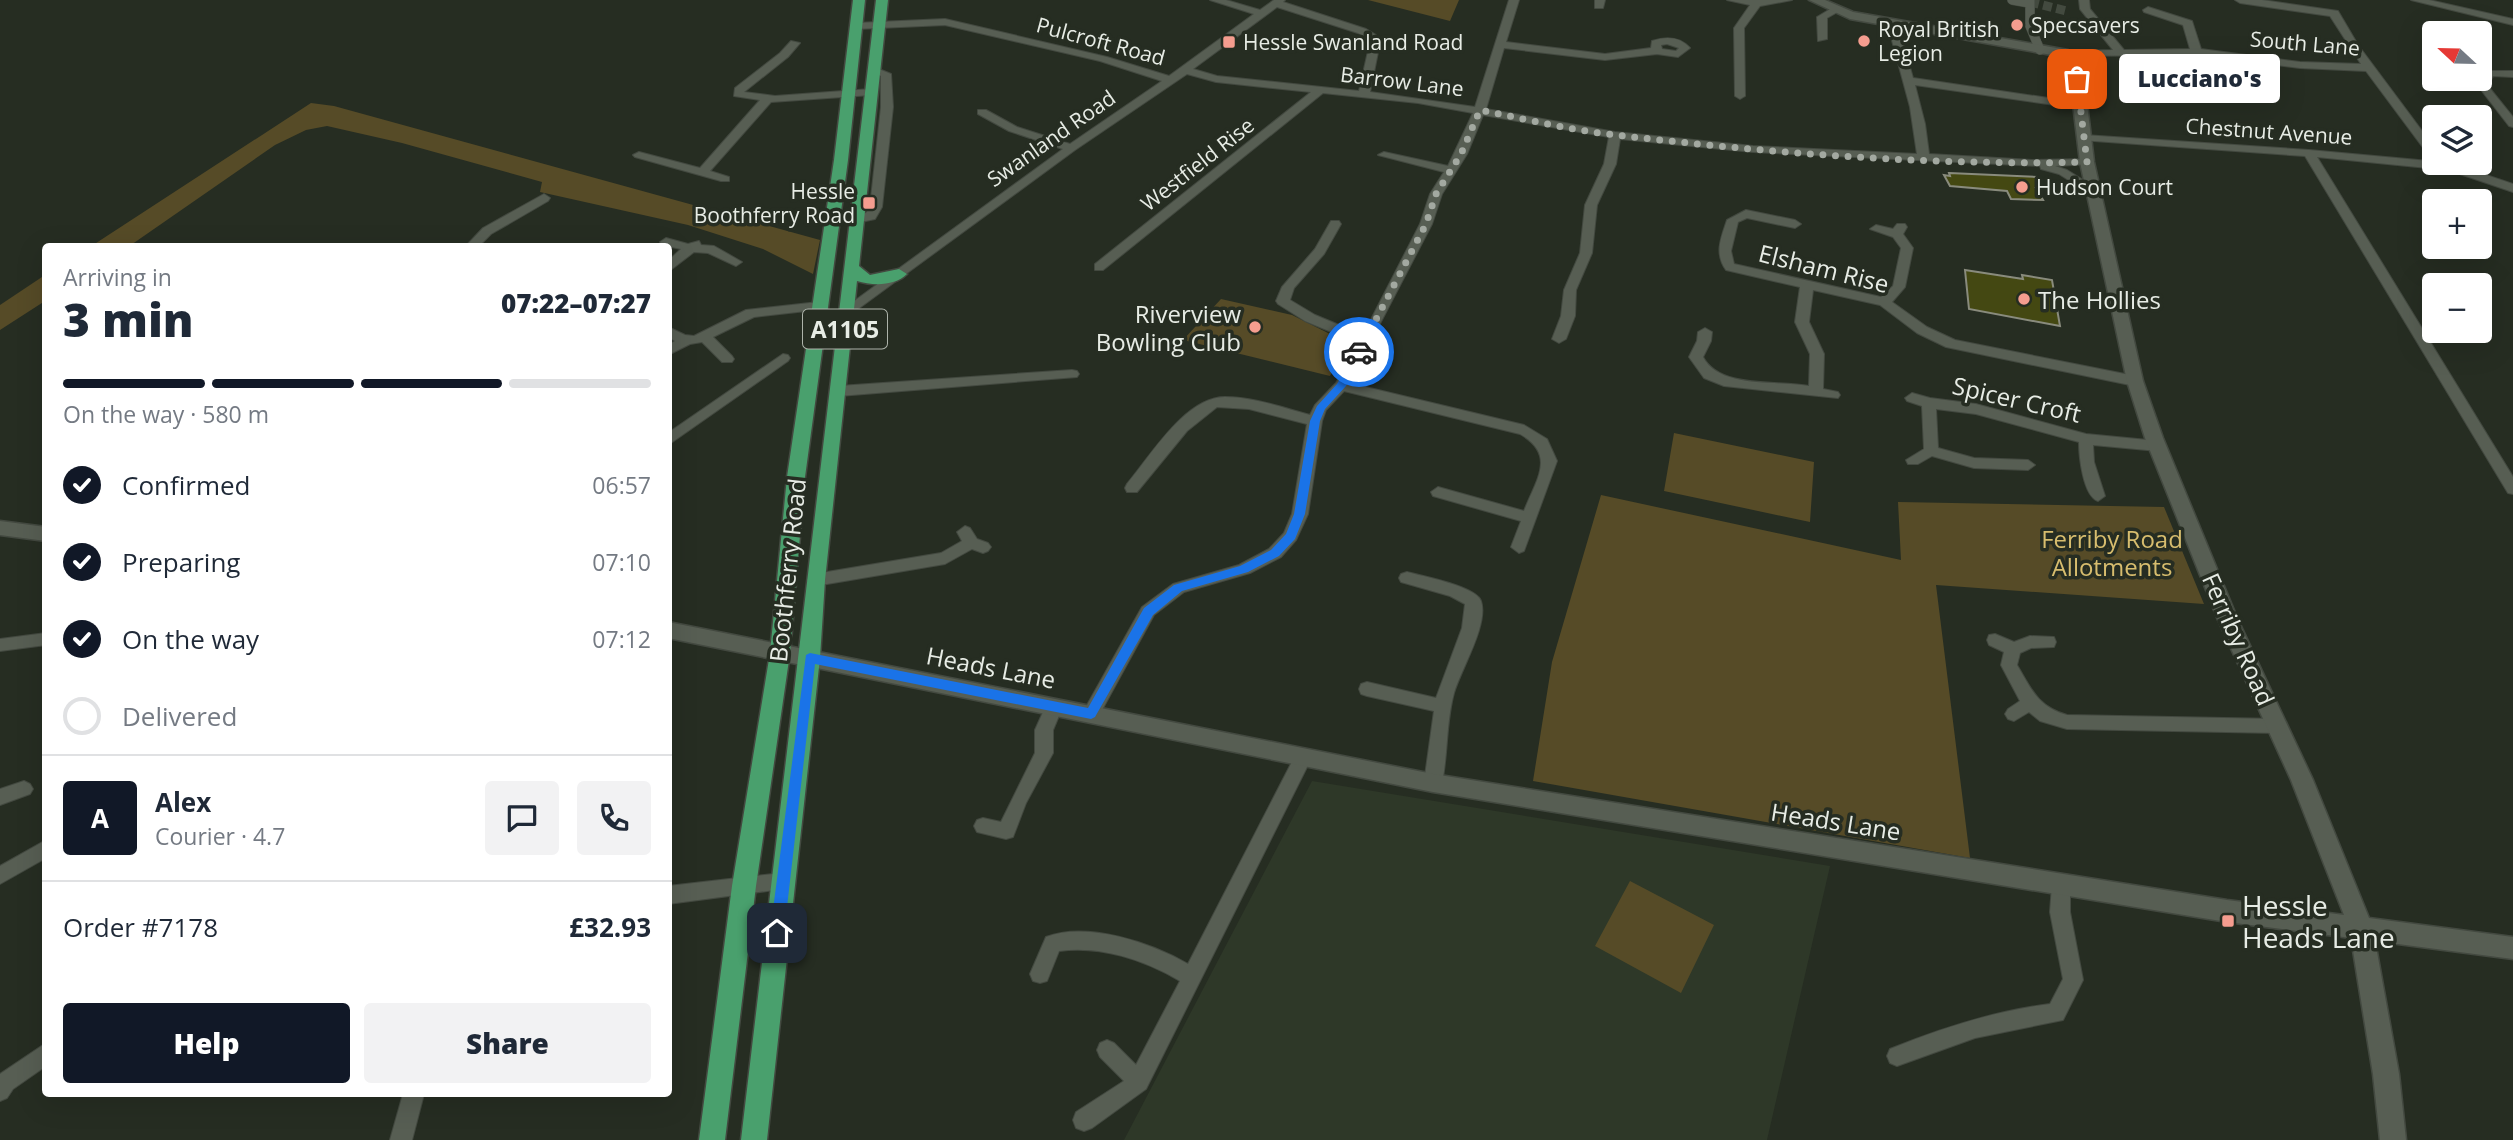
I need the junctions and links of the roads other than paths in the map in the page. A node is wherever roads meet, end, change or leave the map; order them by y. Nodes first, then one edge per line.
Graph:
1 (859, 0) edge
2 (882, 0) edge
3 (1215, 0) edge
4 (1514, 0) edge
5 (1732, 0) edge
6 (1787, 0) edge
7 (1815, 0) edge
8 (2012, 0) edge
9 (2084, 0) edge
10 (2240, 0) edge
11 (2334, 0) edge
12 (2416, 0) edge
13 (1278, 1) edge
14 (2030, 2) edge
15 (1757, 4) junction
16 (1836, 10) junction
17 (2148, 10) dead end
18 (1260, 13) junction
19 (2334, 13) junction
20 (1892, 22) junction
21 (2513, 22) edge
22 (879, 24) junction
23 (856, 26) junction
24 (1822, 39) dead end
25 (794, 43) dead end
26 (1501, 44) junction
27 (2040, 50) junction
28 (1657, 51) dead end
29 (2120, 52) junction
30 (2196, 52) junction
31 (2068, 54) junction
32 (2370, 68) junction
33 (874, 70) junction
34 (1185, 70) junction
35 (2492, 72) edge
36 (2513, 74) edge
37 (1170, 80) junction
38 (1908, 80) junction
39 (1319, 91) junction
40 (2487, 91) edge
41 (871, 92) junction
42 (848, 94) junction
43 (1364, 95) junction
44 (1740, 96) dead end
45 (767, 99) junction
46 (2082, 106) junction
47 (1480, 110) junction
48 (982, 112) dead end
49 (2513, 124) edge
50 (1615, 135) junction
51 (2084, 138) junction
52 (2422, 139) edge
53 (1071, 148) junction
54 (2309, 153) junction
55 (639, 155) dead end
56 (1384, 155) dead end
57 (1923, 159) junction
58 (2087, 162) junction
59 (2032, 163) junction
60 (2422, 163) edge
61 (1451, 170) junction
62 (704, 172) junction
63 (2476, 175) edge
64 (725, 179) dead end
65 (2513, 188) edge
66 (2093, 190) junction
67 (544, 198) dead end
68 (856, 219) junction
69 (1335, 223) dead end
70 (1795, 224) dead end
71 (1876, 229) dead end
72 (666, 242) dead end
73 (475, 243) edge
74 (693, 246) junction
75 (736, 261) dead end
76 (672, 264) edge
77 (852, 267) junction
78 (1099, 267) dead end
79 (899, 274) junction
80 (1807, 285) junction
81 (1884, 302) junction
82 (819, 306) junction
83 (848, 313) junction
84 (1705, 332) dead end
85 (672, 333) edge
86 (704, 337) junction
87 (1559, 339) dead end
88 (687, 340) junction
89 (1366, 341) junction
90 (672, 349) edge
91 (783, 358) dead end
92 (727, 359) dead end
93 (1072, 374) dead end
94 (2135, 381) junction
95 (1341, 386) junction
96 (839, 391) junction
97 (1816, 392) junction
98 (1833, 395) dead end
99 (1912, 398) dead end
100 (1929, 403) junction
101 (1315, 421) junction
102 (672, 437) edge
103 (2086, 439) junction
104 (2158, 446) junction
105 (1931, 451) junction
106 (1913, 460) dead end
107 (2028, 465) dead end
108 (1132, 488) dead end
109 (2513, 489) edge
110 (1438, 492) dead end
111 (2098, 496) dead end
112 (1530, 518) junction
113 (0, 528) edge
114 (42, 533) edge
115 (973, 541) dead end
116 (1519, 547) dead end
117 (1407, 578) dead end
118 (815, 580) junction
119 (672, 631) edge
120 (42, 640) edge
121 (1995, 640) dead end
122 (2048, 642) dead end
123 (1, 645) edge
124 (2013, 649) junction
125 (780, 653) junction
126 (810, 658) junction
127 (1367, 689) dead end
128 (2030, 703) junction
129 (1054, 706) junction
130 (1443, 706) junction
131 (2014, 713) dead end
132 (1091, 714) junction
133 (2278, 726) junction
134 (1303, 757) junction
135 (1433, 783) junction
136 (24, 789) dead end
137 (0, 797) edge
138 (983, 827) dead end
139 (42, 850) edge
140 (0, 876) edge
141 (782, 881) junction
142 (2062, 885) junction
143 (744, 886) junction
144 (672, 895) edge
145 (2361, 929) junction
146 (2513, 948) edge
147 (1040, 974) dead end
148 (1192, 977) junction
149 (1107, 1051) dead end
150 (42, 1056) edge
151 (1897, 1056) dead end
152 (1139, 1082) junction
153 (0, 1091) edge
154 (412, 1097) edge
155 (1084, 1121) dead end
156 (401, 1140) edge
157 (712, 1140) edge
158 (754, 1140) edge
159 (2393, 1140) edge

1 - 23 main road, Boothferry Road / A1105
2 - 22 main road, Boothferry Road / A1105
3 - 18 street
4 - 26 street
5 - 15 street
6 - 15 street
7 - 16 street
8 - 14 street
9 - 29 street
10 - 19 street
11 - 19 street
12 - 21 street
13 - 18 street, Swanland Road
13 - 43 street
14 - 27 street
15 - 44 street
16 - 20 street
16 - 24 street
17 - 30 street
18 - 34 street, Swanland Road
19 - 32 street
20 - 27 street
20 - 38 street
22 - 23 street, Pulcroft Road
22 - 33 main road, Boothferry Road / A1105
22 - 37 street, Pulcroft Road
23 - 42 main road, Boothferry Road / A1105
25 - 45 street
26 - 28 street
26 - 47 street
27 - 31 street
29 - 30 street, South Lane
29 - 31 street, South Lane
30 - 32 street, South Lane
31 - 46 street, Ferriby Road
32 - 52 street
33 - 41 main road, Boothferry Road / A1105
33 - 68 street
34 - 37 street, Swanland Road
34 - 39 street, Barrow Lane
35 - 36 street
37 - 53 street, Swanland Road
38 - 46 street
38 - 57 street
39 - 43 street, Barrow Lane
39 - 78 street, Westfield Rise
40 - 49 street
41 - 42 street
41 - 68 main road, Boothferry Road / A1105
42 - 45 street
42 - 82 main road, Boothferry Road / A1105
43 - 47 street, Barrow Lane
45 - 62 street
46 - 51 street, Ferriby Road
47 - 50 street, Barrow Lane
47 - 61 street
48 - 53 street
50 - 57 street, Barrow Lane
50 - 87 street
51 - 54 street, Chestnut Avenue
51 - 58 street, Ferriby Road
53 - 79 street, Swanland Road
54 - 60 street, Chestnut Avenue
54 - 109 street
55 - 62 street
56 - 61 street
57 - 59 street, Barrow Lane
58 - 59 street, Barrow Lane
58 - 66 street, Ferriby Road
59 - 66 street, Barrow Lane
61 - 89 street
62 - 64 street
63 - 65 street, Chestnut Avenue
66 - 94 street, Ferriby Road
67 - 73 street
68 - 77 main road, Boothferry Road / A1105
69 - 89 street
70 - 80 street, Elsham Rise
71 - 81 street
72 - 74 street
74 - 75 street
74 - 76 street
77 - 79 main road
77 - 83 main road, Boothferry Road / A1105
79 - 83 street, Swanland Road
80 - 81 street, Elsham Rise
80 - 97 street
81 - 94 street, Elsham Rise
82 - 86 street
82 - 125 main road, Boothferry Road / A1105
83 - 96 main road, Boothferry Road / A1105
84 - 97 street
85 - 88 street
86 - 88 street
86 - 92 street
88 - 90 street
89 - 95 street
91 - 102 street
93 - 96 street
94 - 104 street, Ferriby Road
95 - 101 street
95 - 112 street
96 - 118 main road, Boothferry Road / A1105
97 - 98 street
99 - 100 street
100 - 103 street, Spicer Croft
100 - 105 street, Spicer Croft
101 - 108 street
101 - 132 street
103 - 104 street, Spicer Croft
103 - 111 street
104 - 133 street, Ferriby Road
105 - 106 street
105 - 107 street
110 - 112 street
112 - 116 street
113 - 114 street
115 - 118 street
117 - 130 street
118 - 126 main road, Boothferry Road / A1105
119 - 125 street, Heads Lane
120 - 123 street
121 - 124 street
122 - 124 street
124 - 128 street
125 - 126 street, Heads Lane
125 - 143 main road, Boothferry Road / A1105
126 - 129 street, Heads Lane
126 - 141 main road, Boothferry Road / A1105
127 - 130 street
128 - 131 street
128 - 133 street
129 - 132 street, Heads Lane
129 - 138 street
130 - 135 street
132 - 134 street, Heads Lane
133 - 145 street, Ferriby Road
134 - 135 street, Heads Lane
134 - 148 street
135 - 142 street, Heads Lane
136 - 137 street
139 - 140 street
141 - 143 street
141 - 158 main road, Boothferry Road / A1105
142 - 145 street, Heads Lane
142 - 151 street
143 - 144 street
143 - 157 main road, Boothferry Road / A1105
145 - 146 street, Heads Lane
145 - 159 street, Ferriby Road
147 - 148 street
148 - 152 street
149 - 152 street
150 - 153 street
152 - 155 street
154 - 156 street

